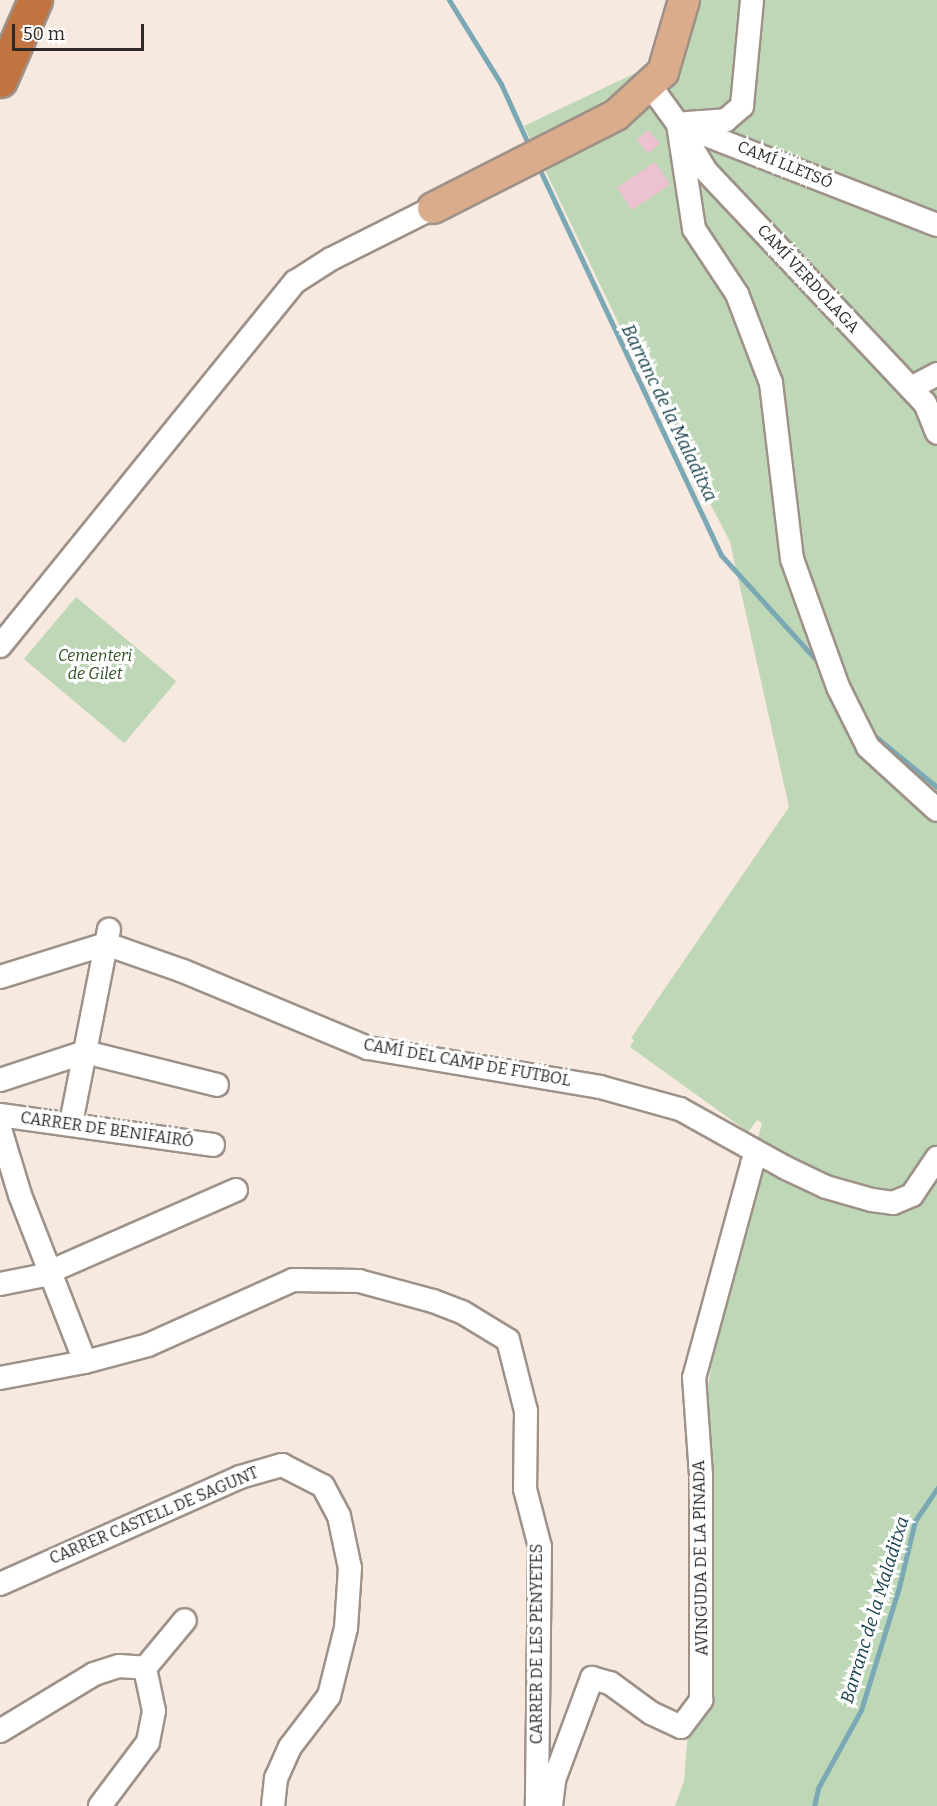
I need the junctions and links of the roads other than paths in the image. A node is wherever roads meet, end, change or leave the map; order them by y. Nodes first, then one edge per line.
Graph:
1 (34, 0) edge
2 (684, 0) edge
3 (752, 0) edge
4 (0, 80) edge
5 (649, 84) junction
6 (678, 124) junction
7 (433, 207) joint
8 (937, 225) edge
9 (937, 374) edge
10 (911, 388) junction
11 (937, 433) edge
12 (0, 646) edge
13 (937, 810) edge
14 (108, 936) junction
15 (0, 977) edge
16 (85, 1052) junction
17 (0, 1080) edge
18 (217, 1085) dead end
19 (0, 1115) edge
20 (71, 1123) junction
21 (0, 1129) edge
22 (213, 1145) dead end
23 (759, 1155) junction
24 (937, 1158) edge
25 (236, 1190) dead end
26 (10, 1197) edge
27 (50, 1272) junction
28 (0, 1284) edge
29 (85, 1362) junction
30 (0, 1378) edge
31 (0, 1584) edge
32 (185, 1620) dead end
33 (145, 1668) junction
34 (0, 1731) edge
35 (100, 1806) edge
36 (273, 1806) edge
37 (537, 1806) edge
38 (551, 1806) edge

1 - 4 highway
2 - 5 main road
3 - 6 street
5 - 6 street
5 - 7 main road
6 - 8 street, CAMÍ LLETSÓ
6 - 10 street, CAMÍ VERDOLAGA
6 - 13 street
7 - 12 street
9 - 10 street
10 - 11 street, CAMÍ VERDOLAGA
14 - 15 street
14 - 16 street
14 - 23 street, CAMÍ DEL CAMP DE FUTBOL
16 - 17 street
16 - 18 street
16 - 20 street
19 - 20 street, CARRER DE BENIFAIRÓ
20 - 22 street, CARRER DE BENIFAIRÓ
21 - 26 street
23 - 24 street, CAMÍ DEL CAMP DE FUTBOL
23 - 38 street, AVINGUDA DE LA PINADA
25 - 27 street
26 - 27 street
27 - 28 street
27 - 29 street
29 - 30 street, CARRER DE LES PENYETES
29 - 37 street, CARRER DE LES PENYETES
31 - 36 street, CARRER CASTELL DE SAGUNT
32 - 33 street
33 - 34 street
33 - 35 street

